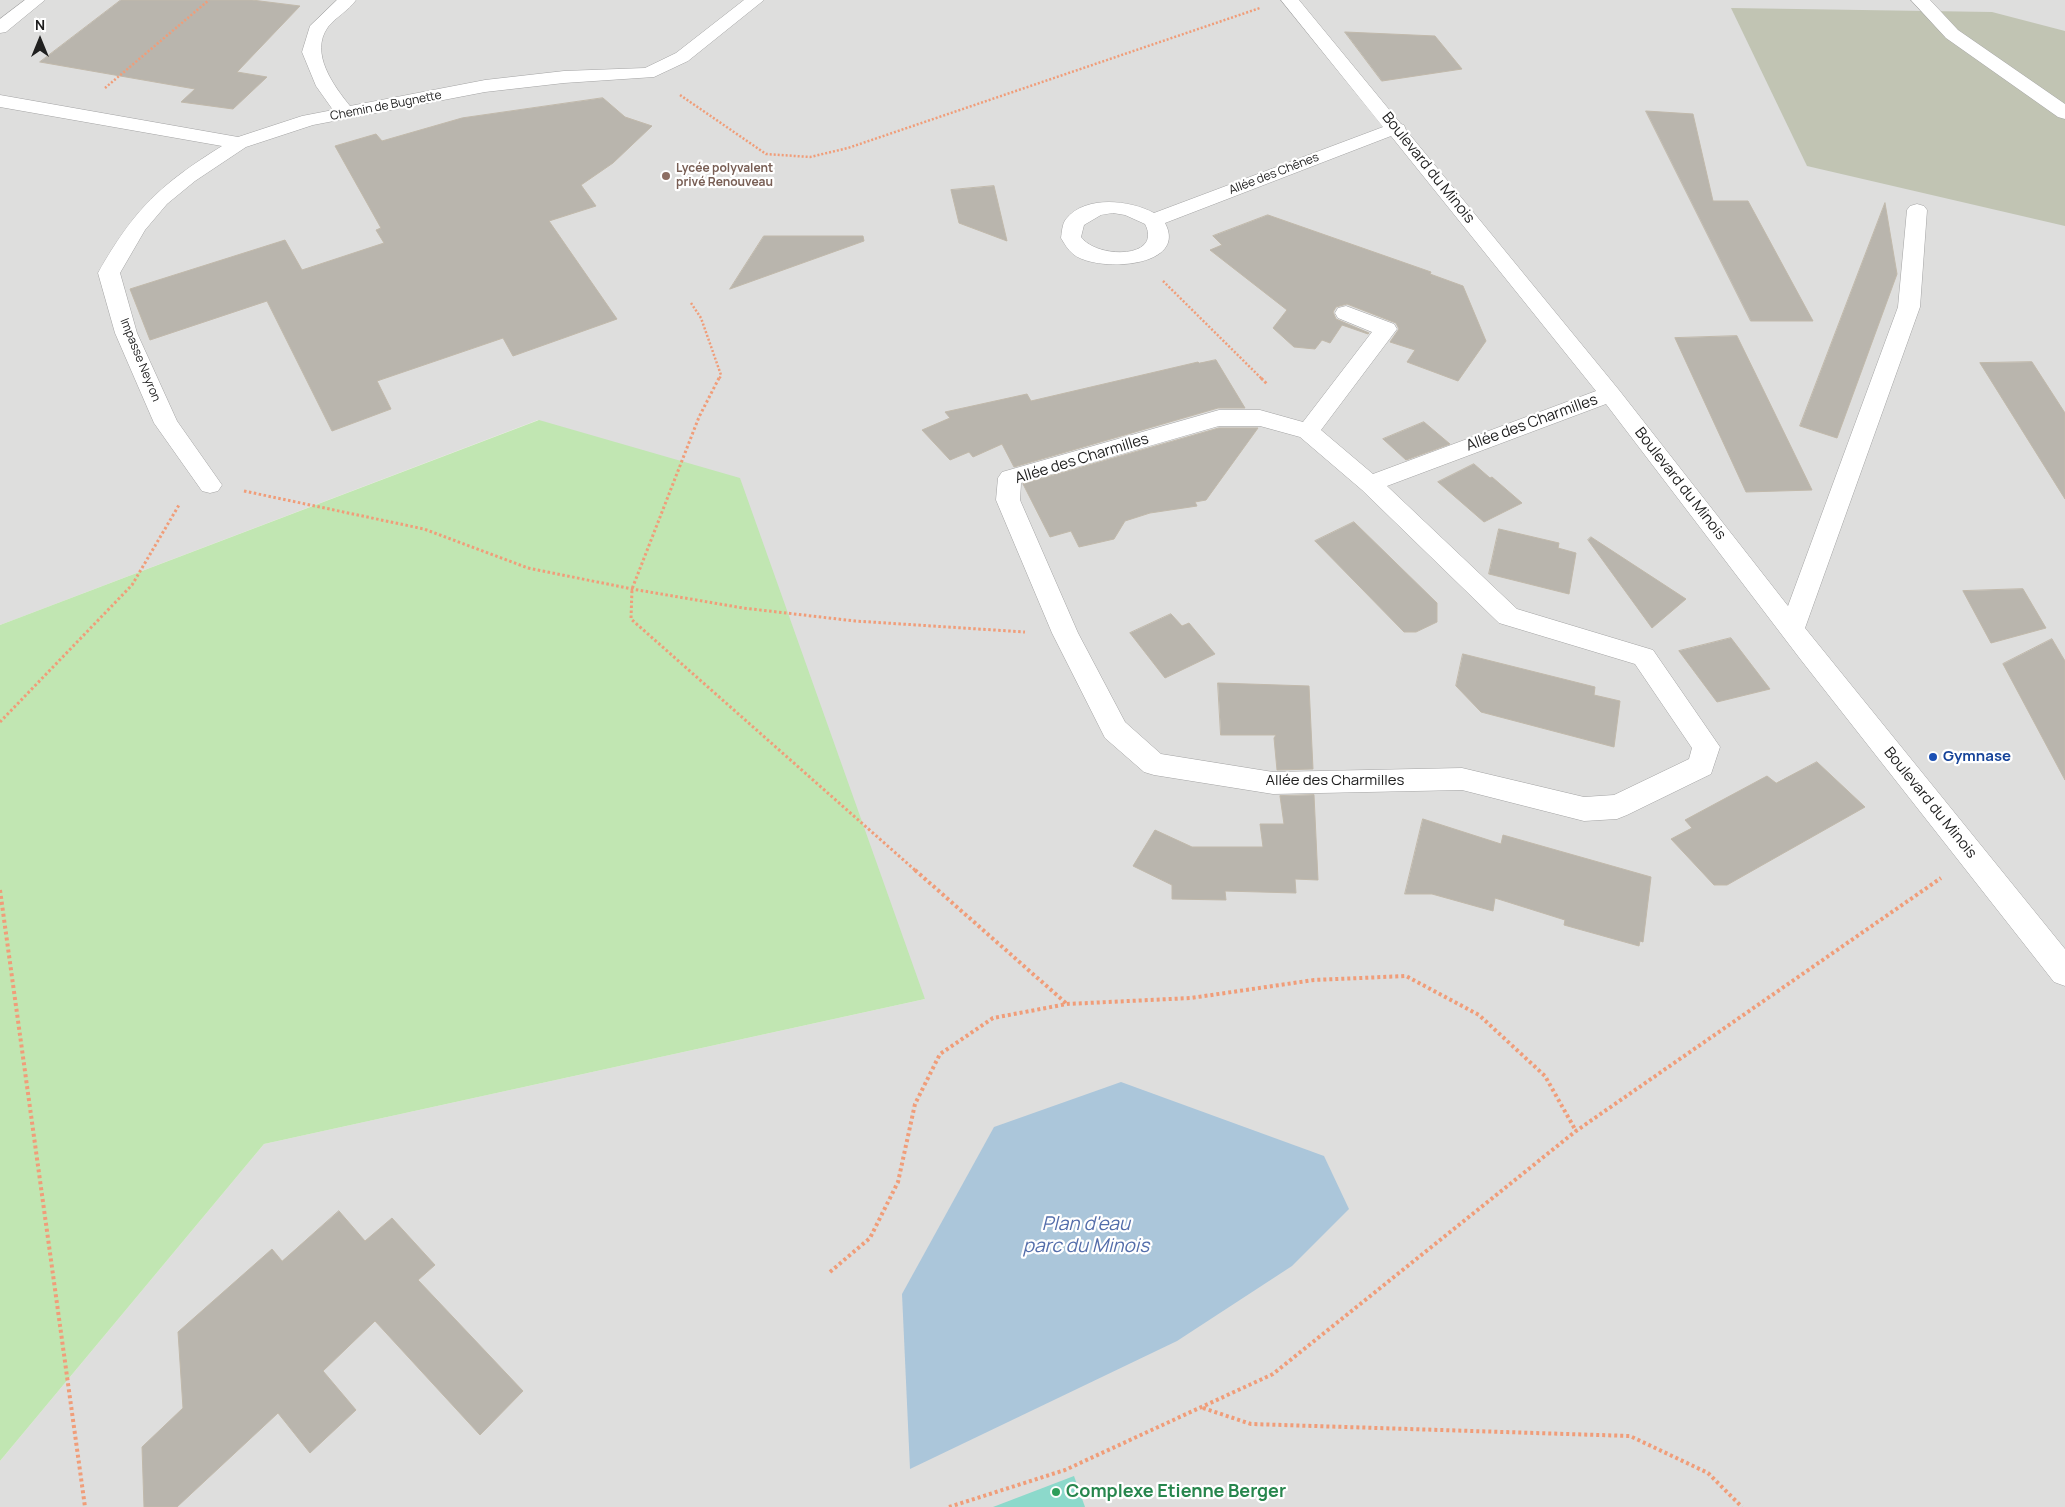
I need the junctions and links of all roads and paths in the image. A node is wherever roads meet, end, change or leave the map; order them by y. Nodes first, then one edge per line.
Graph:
1 (36, 0) edge
2 (209, 0) edge
3 (346, 0) edge
4 (755, 0) edge
5 (1290, 0) edge
6 (1920, 0) edge
7 (1266, 6) dead end
8 (0, 28) edge
9 (648, 73) junction
10 (0, 101) edge
11 (2065, 112) edge
12 (74, 114) junction
13 (346, 114) junction
14 (1397, 130) junction
15 (239, 143) junction
16 (1917, 210) dead end
17 (1153, 220) junction
18 (1138, 256) junction
19 (691, 303) dead end
20 (1346, 313) dead end
21 (1269, 386) dead end
22 (1611, 395) junction
23 (1308, 431) junction
24 (1370, 484) junction
25 (210, 485) junction
26 (632, 589) junction
27 (1792, 629) junction
28 (1065, 633) junction
29 (0, 722) edge
30 (1973, 856) junction
31 (0, 890) edge
32 (2065, 972) edge
33 (1067, 1004) junction
34 (1576, 1131) junction
35 (830, 1272) dead end
36 (1202, 1408) junction
37 (85, 1507) edge
38 (949, 1507) edge
39 (1742, 1507) edge

1 - 8 street
2 - 12 path
3 - 13 street
4 - 9 street, Chemin de Bugnette
5 - 14 street, Boulevard du Minois
6 - 11 street
7 - 9 path
9 - 13 street, Chemin de Bugnette
10 - 12 street, Chemin de Bugnette
12 - 15 street, Chemin de Bugnette
13 - 15 street, Chemin de Bugnette
14 - 17 street, Allée des Chênes
14 - 22 street, Boulevard du Minois
15 - 25 street, Impasse Neyron
16 - 27 street
17 - 18 street
17 - 18 street
18 - 21 path
19 - 26 path
20 - 23 street
22 - 24 street, Allée des Charmilles
22 - 27 street, Boulevard du Minois
23 - 24 street, Allée des Charmilles
23 - 28 street, Allée des Charmilles
24 - 28 street, Allée des Charmilles
25 - 26 path
25 - 29 path
26 - 28 path
26 - 33 path
27 - 30 street, Boulevard du Minois
30 - 32 street, Boulevard du Minois
30 - 34 path
31 - 37 path
33 - 34 path
33 - 35 path
34 - 36 path
36 - 38 path
36 - 39 path

